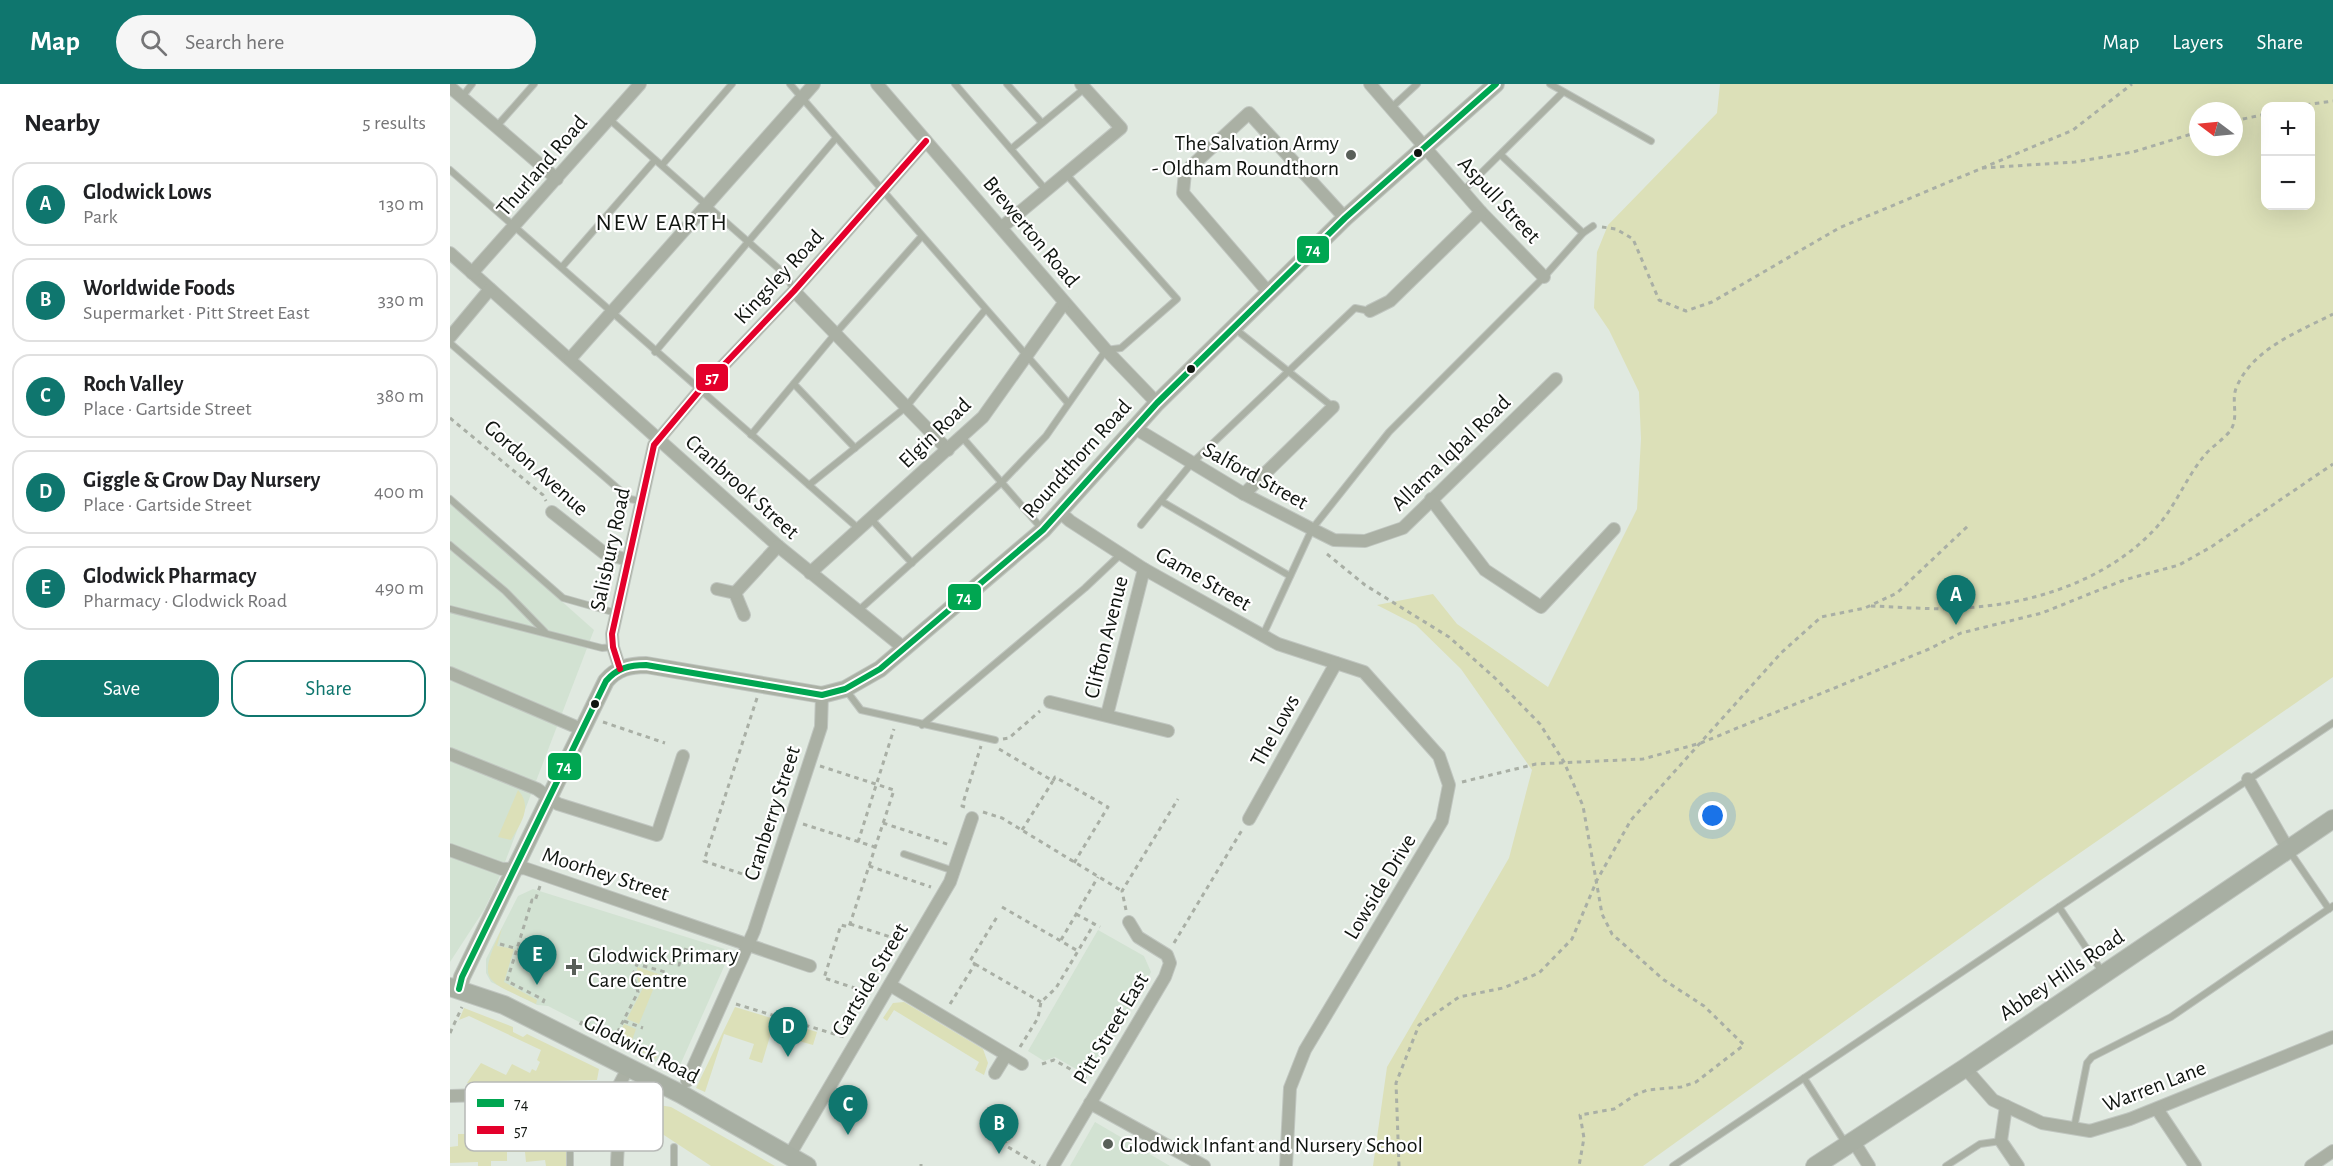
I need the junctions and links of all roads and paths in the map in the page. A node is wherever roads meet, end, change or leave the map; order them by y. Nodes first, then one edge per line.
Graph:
1 (472, 84) edge
2 (534, 84) edge
3 (732, 84) edge
4 (790, 84) edge
5 (813, 84) edge
6 (877, 84) edge
7 (955, 84) edge
8 (1007, 84) edge
9 (1370, 84) edge
10 (1417, 84) edge
11 (1496, 84) edge
12 (1550, 84) edge
13 (2132, 84) edge
14 (636, 85) edge
15 (1083, 86) edge
16 (450, 87) edge
17 (1563, 92) junction
18 (462, 97) junction
19 (801, 98) junction
20 (2333, 101) edge
21 (2315, 104) edge
22 (1391, 108) junction
23 (2261, 115) edge
24 (609, 119) junction
25 (2243, 119) edge
26 (1042, 123) junction
27 (495, 127) junction
28 (2189, 135) edge
29 (836, 138) junction
30 (926, 141) junction
31 (1651, 141) dead end
32 (1425, 148) junction
33 (1011, 149) junction
34 (1502, 155) junction
35 (656, 160) junction
36 (662, 165) junction
37 (1979, 168) junction
38 (450, 170) edge
39 (1065, 174) junction
40 (557, 179) junction
41 (1046, 190) junction
42 (1463, 191) junction
43 (882, 192) junction
44 (705, 206) junction
45 (1480, 212) junction
46 (1345, 218) junction
47 (515, 226) junction
48 (1002, 226) junction
49 (1593, 226) joint
50 (1583, 233) junction
51 (921, 237) junction
52 (747, 242) junction
53 (450, 254) edge
54 (562, 267) junction
55 (472, 273) junction
56 (1544, 277) junction
57 (490, 289) junction
58 (794, 291) junction
59 (1269, 293) junction
60 (1064, 303) junction
61 (985, 310) junction
62 (1370, 311) joint
63 (610, 313) junction
64 (2333, 314) edge
65 (1233, 328) junction
66 (835, 334) junction
67 (450, 337) edge
68 (450, 343) edge
69 (1106, 350) junction
70 (655, 352) junction
71 (1026, 356) junction
72 (570, 359) junction
73 (1285, 372) junction
74 (1556, 379) dead end
75 (794, 384) junction
76 (700, 390) junction
77 (1068, 403) junction
78 (1156, 403) junction
79 (906, 407) junction
80 (1333, 407) joint
81 (450, 418) edge
82 (1133, 427) junction
83 (751, 435) junction
84 (962, 437) junction
85 (659, 439) junction
86 (855, 448) junction
87 (948, 450) junction
88 (1191, 464) junction
89 (2333, 464) edge
90 (1002, 482) junction
91 (809, 485) junction
92 (1244, 494) junction
93 (450, 499) edge
94 (1431, 499) junction
95 (640, 501) junction
96 (1161, 501) junction
97 (552, 512) joint
98 (1062, 513) junction
99 (871, 519) junction
100 (1970, 524) dead end
101 (1141, 525) dead end
102 (859, 529) junction
103 (1614, 529) dead end
104 (1043, 531) junction
105 (1309, 534) junction
106 (1365, 541) joint
107 (450, 545) edge
108 (778, 546) junction
109 (1121, 554) junction
110 (628, 560) junction
111 (912, 563) junction
112 (1144, 569) junction
113 (810, 573) junction
114 (1290, 576) junction
115 (717, 589) dead end
116 (735, 593) junction
117 (1869, 606) junction
118 (450, 609) edge
119 (857, 611) junction
120 (617, 613) junction
121 (744, 615) dead end
122 (545, 633) junction
123 (1263, 636) junction
124 (613, 647) junction
125 (905, 649) junction
126 (1336, 663) junction
127 (620, 669) junction
128 (450, 674) edge
129 (845, 689) junction
130 (822, 695) junction
131 (758, 696) dead end
132 (1050, 702) dead end
133 (1107, 715) junction
134 (897, 719) junction
135 (599, 720) dead end
136 (2333, 723) edge
137 (922, 725) junction
138 (581, 729) junction
139 (1168, 731) dead end
140 (995, 741) dead end
141 (971, 742) dead end
142 (665, 743) dead end
143 (1701, 743) junction
144 (450, 754) edge
145 (682, 756) dead end
146 (1564, 762) junction
147 (817, 765) dead end
148 (2248, 779) junction
149 (1053, 781) junction
150 (876, 784) junction
151 (1449, 785) junction
152 (548, 797) junction
153 (1178, 799) dead end
154 (962, 806) dead end
155 (975, 813) junction
156 (1249, 819) joint
157 (2333, 819) edge
158 (799, 822) dead end
159 (883, 823) junction
160 (1022, 831) junction
161 (858, 842) junction
162 (951, 846) dead end
163 (875, 847) junction
164 (2288, 849) junction
165 (450, 850) edge
166 (904, 854) dead end
167 (1074, 863) junction
168 (869, 866) junction
169 (513, 868) junction
170 (954, 871) junction
171 (1098, 877) junction
172 (1597, 880) junction
173 (771, 883) junction
174 (540, 885) dead end
175 (936, 889) dead end
176 (1122, 891) junction
177 (1002, 907) dead end
178 (2059, 907) junction
179 (2331, 907) edge
180 (1076, 914) junction
181 (996, 917) dead end
182 (1129, 922) joint
183 (850, 924) junction
184 (1094, 924) junction
185 (1100, 927) dead end
186 (1061, 940) junction
187 (904, 942) dead end
188 (748, 943) junction
189 (500, 944) dead end
190 (518, 949) junction
191 (1078, 951) junction
192 (1167, 955) junction
193 (707, 957) dead end
194 (669, 963) dead end
195 (975, 964) junction
196 (810, 966) dead end
197 (665, 972) dead end
198 (2104, 974) junction
199 (890, 985) junction
200 (457, 993) edge
201 (872, 994) dead end
202 (731, 1002) dead end
203 (1041, 1002) junction
204 (948, 1008) dead end
205 (540, 1009) dead end
206 (624, 1021) junction
207 (579, 1027) dead end
208 (643, 1028) dead end
209 (450, 1033) edge
210 (2333, 1037) edge
211 (847, 1038) dead end
212 (1012, 1052) junction
213 (1023, 1064) dead end
214 (1042, 1064) dead end
215 (628, 1068) junction
216 (1965, 1068) junction
217 (995, 1073) dead end
218 (1803, 1078) junction
219 (687, 1081) dead end
220 (1092, 1081) dead end
221 (621, 1082) edge
222 (657, 1082) edge
223 (663, 1085) edge
224 (450, 1096) edge
225 (465, 1096) edge
226 (1090, 1103) junction
227 (2006, 1106) junction
228 (2157, 1109) junction
229 (2074, 1128) junction
230 (1000, 1131) dead end
231 (2001, 1141) junction
232 (1851, 1144) junction
233 (674, 1147) dead end
234 (2333, 1152) edge
235 (789, 1156) junction
236 (674, 1166) edge
237 (807, 1166) edge
238 (1040, 1166) edge
239 (1053, 1166) edge
240 (1204, 1166) edge
241 (1286, 1166) edge
242 (1399, 1166) edge
243 (1579, 1166) edge
244 (1673, 1166) edge
245 (1815, 1166) edge
246 (1869, 1166) edge
247 (1946, 1166) edge
248 (2018, 1166) edge
249 (2195, 1166) edge
250 (2311, 1166) edge

1 - 18 lane
2 - 27 lane
3 - 36 lane
4 - 19 lane
5 - 19 street
6 - 30 street, Brewerton Road
7 - 33 lane
8 - 26 lane
9 - 22 street, Aspull Street
10 - 22 lane
11 - 32 street, Roundthorn Road
12 - 17 lane
13 - 37 path
14 - 24 street, Thurland Road
15 - 26 lane
15 - 39 street
16 - 18 street
17 - 31 lane
17 - 34 lane
18 - 27 street
19 - 29 lane
19 - 44 street
20 - 21 path
22 - 32 street, Aspull Street
23 - 25 path
24 - 35 lane
24 - 40 street, Thurland Road
26 - 33 lane
27 - 40 street
28 - 37 path
29 - 43 lane
29 - 52 lane
30 - 43 street, Kingsley Road
30 - 48 street, Brewerton Road
32 - 42 street, Aspull Street
32 - 46 street, Roundthorn Road
33 - 41 lane
34 - 42 lane
34 - 50 lane
35 - 36 lane
35 - 54 lane
36 - 44 lane
37 - 49 path
38 - 47 lane
39 - 41 street
39 - 69 lane
40 - 47 street, Thurland Road
41 - 48 street
42 - 45 street, Aspull Street
43 - 51 lane
43 - 58 street, Kingsley Road
44 - 52 lane
44 - 63 street
45 - 56 street, Aspull Street
45 - 62 street
46 - 59 street, Roundthorn Road
46 - 59 street
47 - 54 lane
47 - 55 street, Thurland Road
48 - 60 street, Brewerton Road
49 - 50 lane
50 - 56 lane
51 - 61 lane
51 - 66 lane
52 - 58 lane
52 - 70 lane
53 - 55 street, Cranbrook Street
54 - 63 lane
55 - 57 street, Cranbrook Street
56 - 105 lane
57 - 67 street
57 - 72 street, Cranbrook Street
58 - 66 street
58 - 76 street, Kingsley Road
59 - 65 street, Roundthorn Road
60 - 69 street, Brewerton Road
60 - 71 street, Elgin Road
61 - 71 lane
61 - 79 lane
62 - 73 lane
63 - 70 lane
63 - 72 street
64 - 117 path
65 - 73 lane
65 - 78 street, Roundthorn Road
66 - 75 lane
66 - 79 street
68 - 95 lane
69 - 77 lane
69 - 78 street, Brewerton Road
70 - 76 lane
71 - 77 lane
71 - 84 street, Elgin Road
72 - 85 street, Cranbrook Street
73 - 80 lane
73 - 88 lane
74 - 94 street, Allama Iqbal Road
75 - 83 lane
75 - 86 lane
76 - 83 lane
76 - 85 street, Kingsley Road
77 - 90 lane
78 - 82 street, Roundthorn Road
79 - 86 lane
79 - 87 street
80 - 92 street
81 - 97 path, Gordon Avenue
82 - 88 street, Salford Street
82 - 98 street, Roundthorn Road
83 - 91 lane
84 - 87 street, Elgin Road
84 - 90 lane
85 - 95 street, Salisbury Road
85 - 108 street, Cranbrook Street
86 - 91 lane
87 - 99 street, Elgin Road
88 - 92 street, Salford Street
88 - 96 lane
89 - 143 path
90 - 104 lane
90 - 111 lane
91 - 102 lane
92 - 105 street, Salford Street
93 - 120 lane
94 - 103 street
94 - 106 street, Allama Iqbal Road
95 - 110 street, Salisbury Road
96 - 101 lane
96 - 114 lane
97 - 110 street, Gordon Avenue
98 - 104 street, Roundthorn Road
98 - 109 street, Game Street
99 - 102 street, Elgin Road
99 - 111 lane
100 - 117 path
102 - 113 street, Elgin Road
104 - 125 street, Roundthorn Road
105 - 106 street, Salford Street
105 - 114 lane
105 - 146 path
107 - 122 lane
108 - 113 street, Cranbrook Street
108 - 116 street
109 - 112 street, Game Street
109 - 137 lane
110 - 120 street, Salisbury Road
111 - 119 lane
112 - 123 street, Game Street
112 - 133 street, Clifton Avenue
113 - 119 street, Cranbrook Street
114 - 123 lane
115 - 116 street
116 - 121 street
117 - 143 path
118 - 122 lane
119 - 125 street, Cranbrook Street
120 - 124 street, Salisbury Road
122 - 124 lane
123 - 126 street, Game Street
124 - 127 street, Salisbury Road
125 - 129 street, Roundthorn Road
126 - 151 street
126 - 156 street, The Lows
127 - 130 street, Roundthorn Road
127 - 138 street
128 - 138 street
129 - 130 street, Roundthorn Road
129 - 134 lane
130 - 173 street, Cranberry Street
131 - 173 path
132 - 133 street
133 - 139 street
134 - 137 lane
134 - 150 path
135 - 142 path
136 - 148 lane
137 - 140 lane
138 - 152 street
141 - 149 path
143 - 146 path
143 - 172 path
144 - 152 street
145 - 152 street
146 - 151 path
146 - 172 path
147 - 150 path
148 - 164 street
148 - 178 lane
149 - 160 path
149 - 167 path
150 - 159 path
150 - 161 path
151 - 241 street, Lowside Drive
152 - 169 street
153 - 176 path
154 - 155 path
155 - 160 path
155 - 170 street, Gartside Street
156 - 192 path
157 - 164 main road, Abbey Hills Road
158 - 161 path
159 - 162 path
159 - 163 path
160 - 167 path
161 - 163 path
163 - 168 path
164 - 179 lane
164 - 198 main road, Abbey Hills Road
165 - 169 street, Moorhey Street
166 - 170 lane
167 - 171 path
168 - 175 path
168 - 183 path
169 - 188 street, Moorhey Street
169 - 200 street
170 - 199 street, Gartside Street
171 - 176 path
171 - 180 path
172 - 242 path
172 - 243 path
173 - 188 street, Cranberry Street
174 - 190 path
176 - 182 path
177 - 186 path
178 - 198 lane
178 - 218 lane
179 - 229 lane
180 - 184 path
180 - 186 path
181 - 195 path
182 - 192 street, Pitt Street East
183 - 187 path
183 - 201 path
184 - 185 path
184 - 191 path
186 - 191 path
188 - 196 street
188 - 219 street, Cranberry Street
189 - 190 path
190 - 205 path
191 - 203 path
192 - 226 street, Pitt Street East
193 - 194 path
195 - 203 path
195 - 204 path
197 - 206 path
198 - 216 main road, Abbey Hills Road
199 - 212 street
199 - 235 street, Gartside Street
200 - 209 path
200 - 215 main road, Glodwick Road
202 - 211 path
203 - 212 path
206 - 207 path
206 - 208 path
210 - 228 street, Warren Lane
212 - 213 street
212 - 217 street
214 - 220 path
215 - 221 street
215 - 222 main road, Glodwick Road
216 - 227 street, Warren Lane
216 - 232 main road, Abbey Hills Road
218 - 232 lane
218 - 244 lane
223 - 235 main road, Glodwick Road
224 - 225 street
226 - 239 street, Pitt Street East
226 - 240 street
227 - 229 street, Warren Lane
227 - 231 street
228 - 229 street, Warren Lane
228 - 249 street
230 - 238 path
231 - 247 lane
231 - 248 street
232 - 245 main road, Abbey Hills Road
232 - 246 street
233 - 236 lane
234 - 250 street
235 - 237 main road, Glodwick Road

